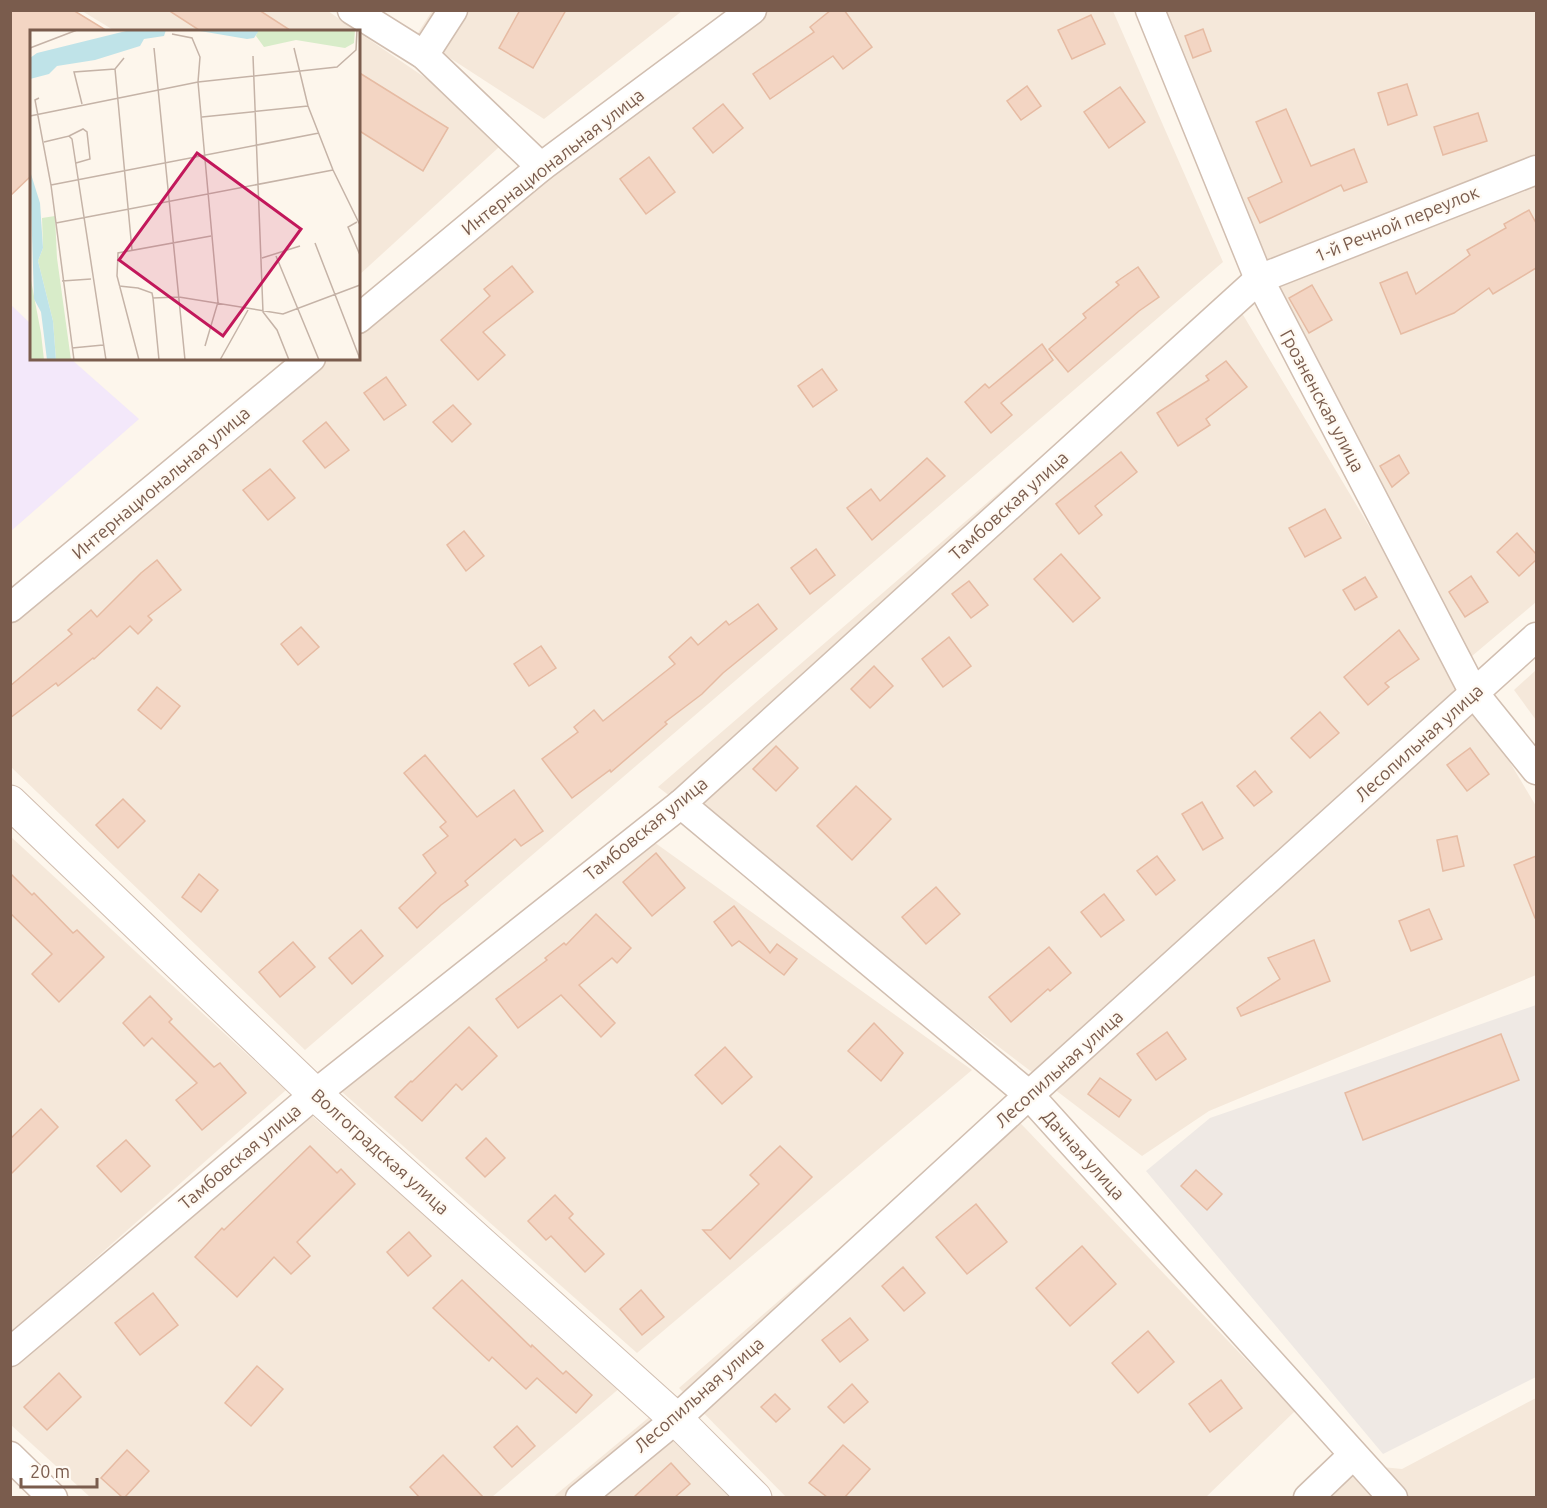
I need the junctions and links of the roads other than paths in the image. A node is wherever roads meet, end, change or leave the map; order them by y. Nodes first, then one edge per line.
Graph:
1 (352, 10) edge
2 (453, 10) edge
3 (752, 10) edge
4 (1150, 10) edge
5 (424, 55) junction
6 (541, 167) junction
7 (1536, 170) edge
8 (1259, 279) junction
9 (360, 317) edge
10 (308, 360) edge
11 (10, 608) edge
12 (1536, 637) edge
13 (1474, 693) junction
14 (1536, 770) edge
15 (10, 802) edge
16 (681, 804) junction
17 (315, 1094) junction
18 (1029, 1095) junction
19 (10, 1352) edge
20 (676, 1419) junction
21 (1353, 1455) junction
22 (10, 1456) edge
23 (53, 1497) edge
24 (580, 1497) edge
25 (755, 1497) edge
26 (1308, 1497) edge
27 (1393, 1497) edge

1 - 5 street
2 - 5 street
3 - 6 street, Интернациональная улица
4 - 8 street, Грозненская улица
5 - 6 street
6 - 9 street, Интернациональная улица
7 - 8 street, 1-й Речной переулок
8 - 13 street, Грозненская улица
8 - 16 street, Тамбовская улица
10 - 11 street, Интернациональная улица
12 - 13 street, Лесопильная улица
13 - 14 street, Грозненская улица
13 - 18 street, Лесопильная улица
15 - 17 street, Волгоградская улица
16 - 17 street, Тамбовская улица
16 - 18 street, Дачная улица
17 - 19 street, Тамбовская улица
17 - 20 street, Волгоградская улица
18 - 20 street, Лесопильная улица
18 - 21 street, Дачная улица
20 - 24 street, Лесопильная улица
20 - 25 street, Волгоградская улица
21 - 26 street
21 - 27 street, Дачная улица
22 - 23 street

